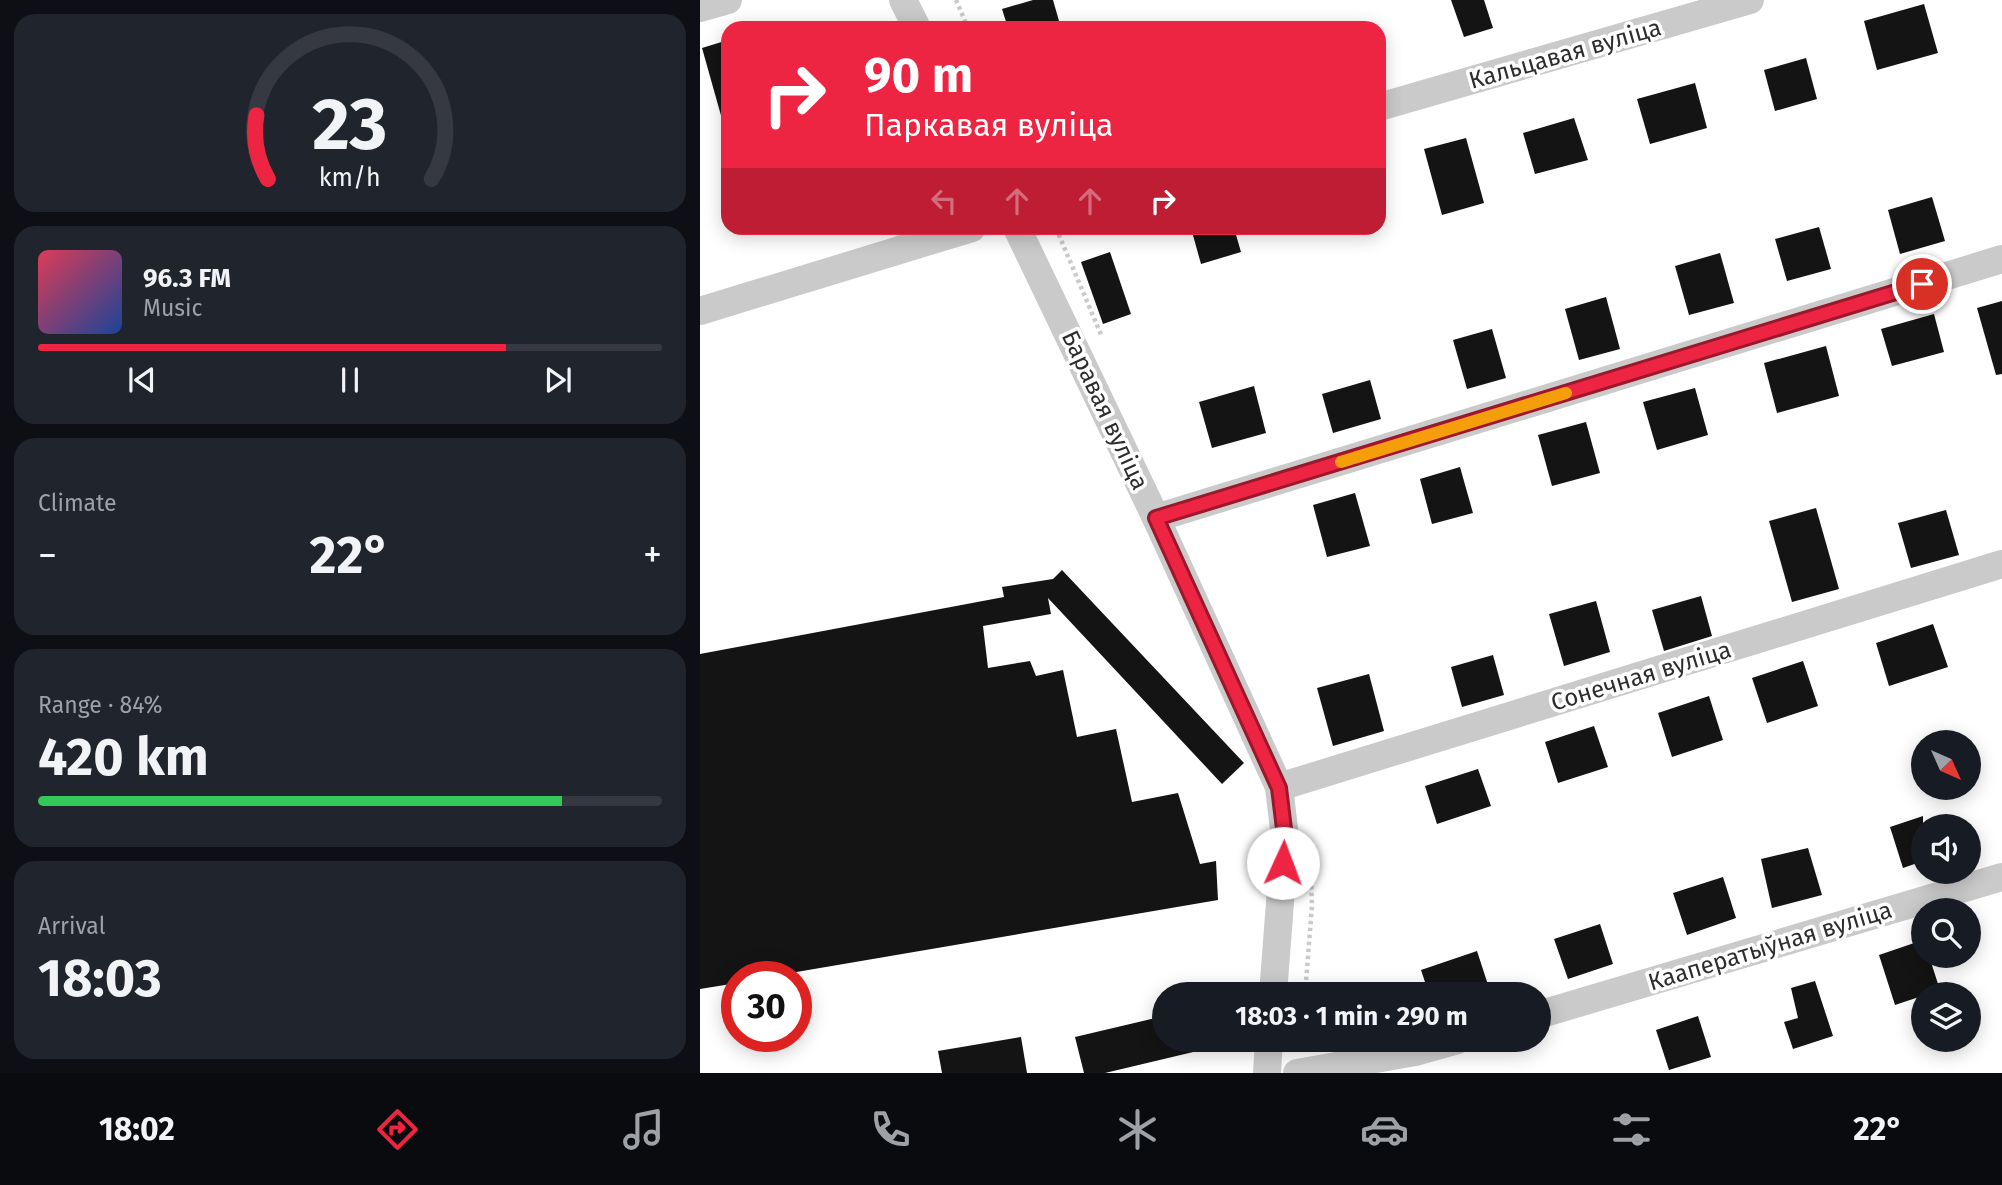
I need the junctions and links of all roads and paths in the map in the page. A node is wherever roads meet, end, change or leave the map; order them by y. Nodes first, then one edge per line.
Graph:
1 (728, 0) edge
2 (903, 0) edge
3 (956, 0) edge
4 (1750, 0) edge
5 (700, 8) edge
6 (914, 21) edge
7 (965, 21) edge
8 (1386, 105) edge
9 (949, 235) edge
10 (1020, 235) edge
11 (2002, 259) edge
12 (700, 312) edge
13 (1156, 518) junction
14 (2002, 564) edge
15 (1279, 788) junction
16 (2002, 877) edge
17 (1274, 982) edge
18 (1551, 1012) edge
19 (1268, 1052) edge
20 (1415, 1052) edge
21 (1266, 1073) edge
22 (1297, 1073) edge

1 - 5 street
2 - 6 street
3 - 7 path
4 - 8 street, Кальцавая вуліца
9 - 12 street
10 - 13 street, Баравая вуліца
11 - 13 street
13 - 15 street, Баравая вуліца
14 - 15 street, Сонечная вуліца
15 - 17 street, Баравая вуліца
16 - 18 street, Кааператыўная вуліца
19 - 21 street
20 - 22 street

